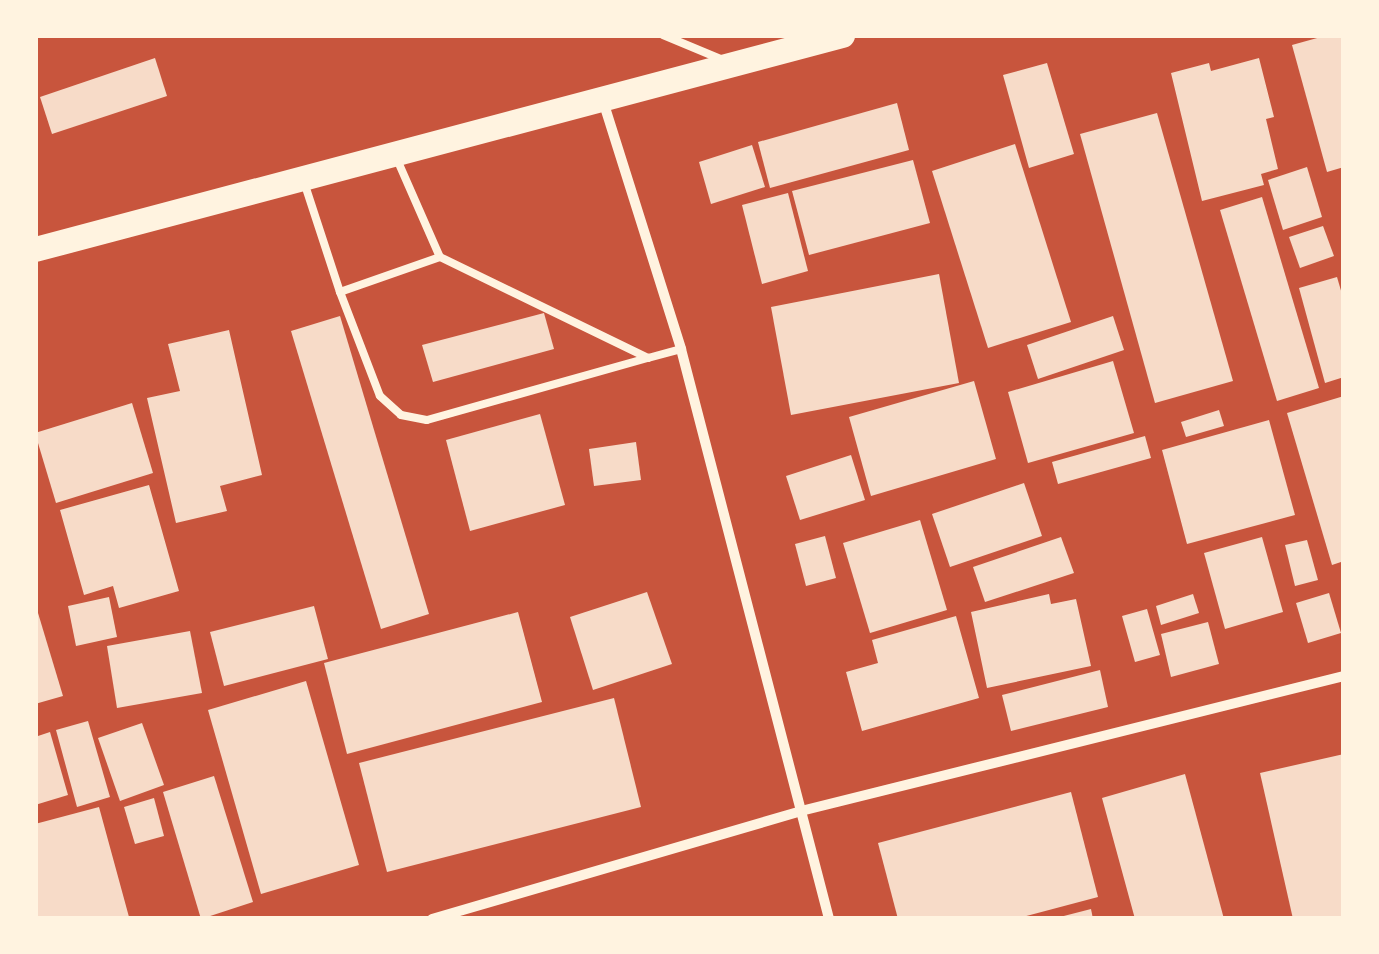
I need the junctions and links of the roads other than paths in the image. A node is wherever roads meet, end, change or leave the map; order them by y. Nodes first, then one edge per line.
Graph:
1 (662, 35) edge
2 (842, 35) edge
3 (734, 64) junction
4 (603, 99) junction
5 (394, 153) junction
6 (304, 182) junction
7 (35, 250) edge
8 (440, 257) junction
9 (340, 292) junction
10 (681, 350) junction
11 (648, 358) junction
12 (1344, 676) edge
13 (801, 810) junction
14 (432, 919) edge
15 (829, 919) edge

1 - 3 lane
2 - 3 main road
3 - 4 main road
4 - 5 main road
4 - 10 street
5 - 6 main road
5 - 8 lane
6 - 7 main road
6 - 9 lane
8 - 9 lane
8 - 11 lane
9 - 11 lane
10 - 11 lane
10 - 13 street
12 - 13 street
13 - 14 street
13 - 15 street

